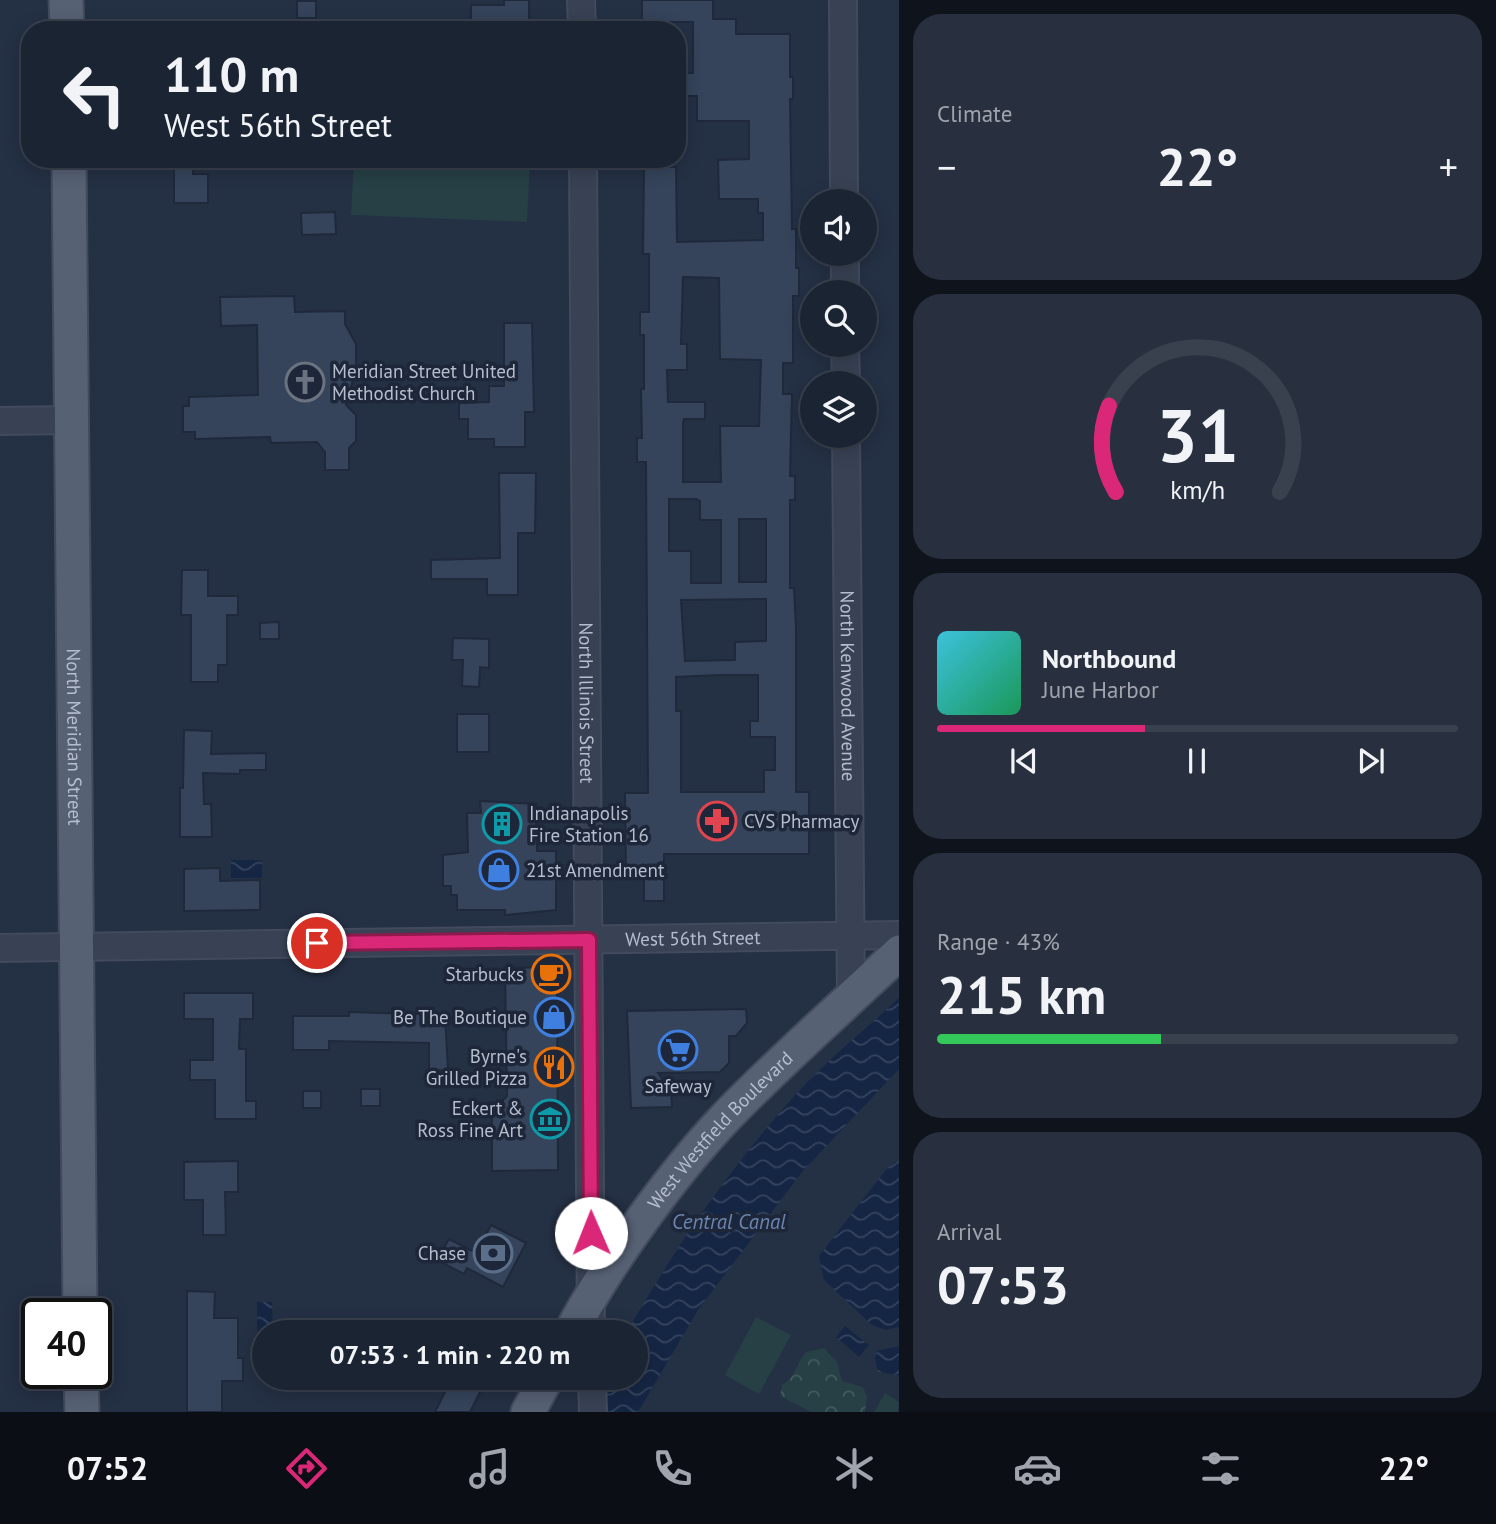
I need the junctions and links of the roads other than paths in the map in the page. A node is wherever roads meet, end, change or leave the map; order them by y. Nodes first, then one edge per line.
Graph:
1 (66, 0) edge
2 (582, 0) edge
3 (843, 0) edge
4 (66, 21) edge
5 (582, 21) edge
6 (69, 168) edge
7 (583, 168) edge
8 (844, 189) edge
9 (70, 420) junction
10 (0, 421) edge
11 (846, 448) edge
12 (850, 935) junction
13 (899, 935) edge
14 (589, 940) junction
15 (75, 947) junction
16 (0, 948) edge
17 (899, 953) edge
18 (851, 999) junction
19 (591, 1294) junction
20 (80, 1298) edge
21 (577, 1320) edge
22 (591, 1320) edge
23 (81, 1389) edge
24 (540, 1390) edge
25 (592, 1390) edge
26 (82, 1412) edge
27 (528, 1412) edge
28 (593, 1412) edge

1 - 4 main road
2 - 5 street
3 - 8 street
6 - 9 main road, North Meridian Street
7 - 14 street, North Illinois Street
9 - 10 street
9 - 15 main road, North Meridian Street
11 - 12 street, North Kenwood Avenue
12 - 13 street
12 - 14 street, West 56th Street
12 - 18 street, North Kenwood Avenue
14 - 15 street, West 56th Street
14 - 19 street, North Illinois Street
15 - 16 street, West 56th Street
15 - 20 main road, North Meridian Street
17 - 18 main road, West Westfield Boulevard
18 - 19 main road, West Westfield Boulevard
19 - 21 main road, West Westfield Boulevard
19 - 22 street, North Illinois Street
23 - 26 main road
24 - 27 main road
25 - 28 street

